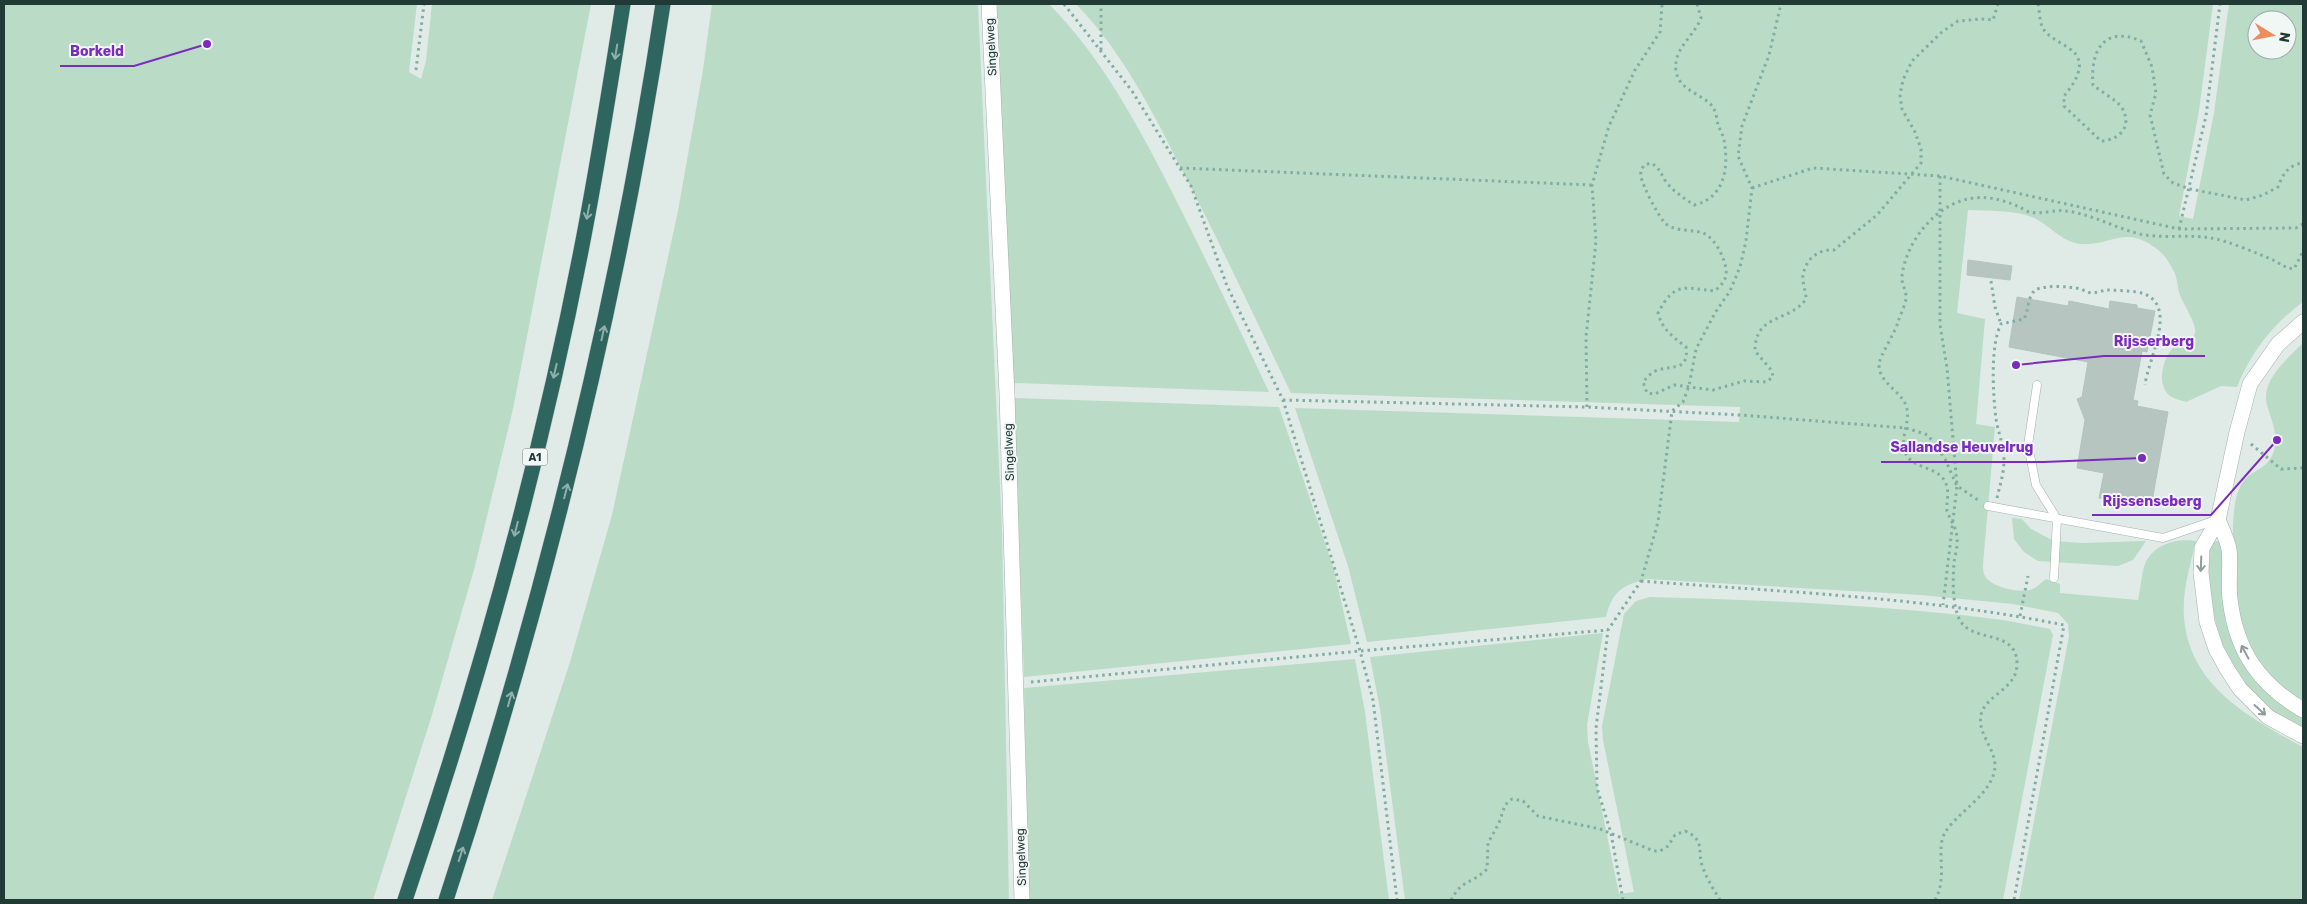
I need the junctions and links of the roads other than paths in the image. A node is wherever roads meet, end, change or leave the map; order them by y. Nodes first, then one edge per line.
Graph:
1 (623, 4) edge
2 (663, 4) edge
3 (989, 4) edge
4 (2303, 322) edge
5 (2037, 385) dead end
6 (1988, 506) road end
7 (2057, 519) junction
8 (2218, 520) junction
9 (2054, 578) dead end
10 (2303, 710) edge
11 (2303, 736) edge
12 (405, 900) edge
13 (446, 900) edge
14 (1022, 900) edge

1 -> 12 highway, A1
13 -> 2 highway
3 - 14 street, Singelweg
4 - 8 street
5 - 7 lane
6 - 7 lane
7 - 8 lane
7 - 9 lane
10 -> 8 street
8 -> 11 street

